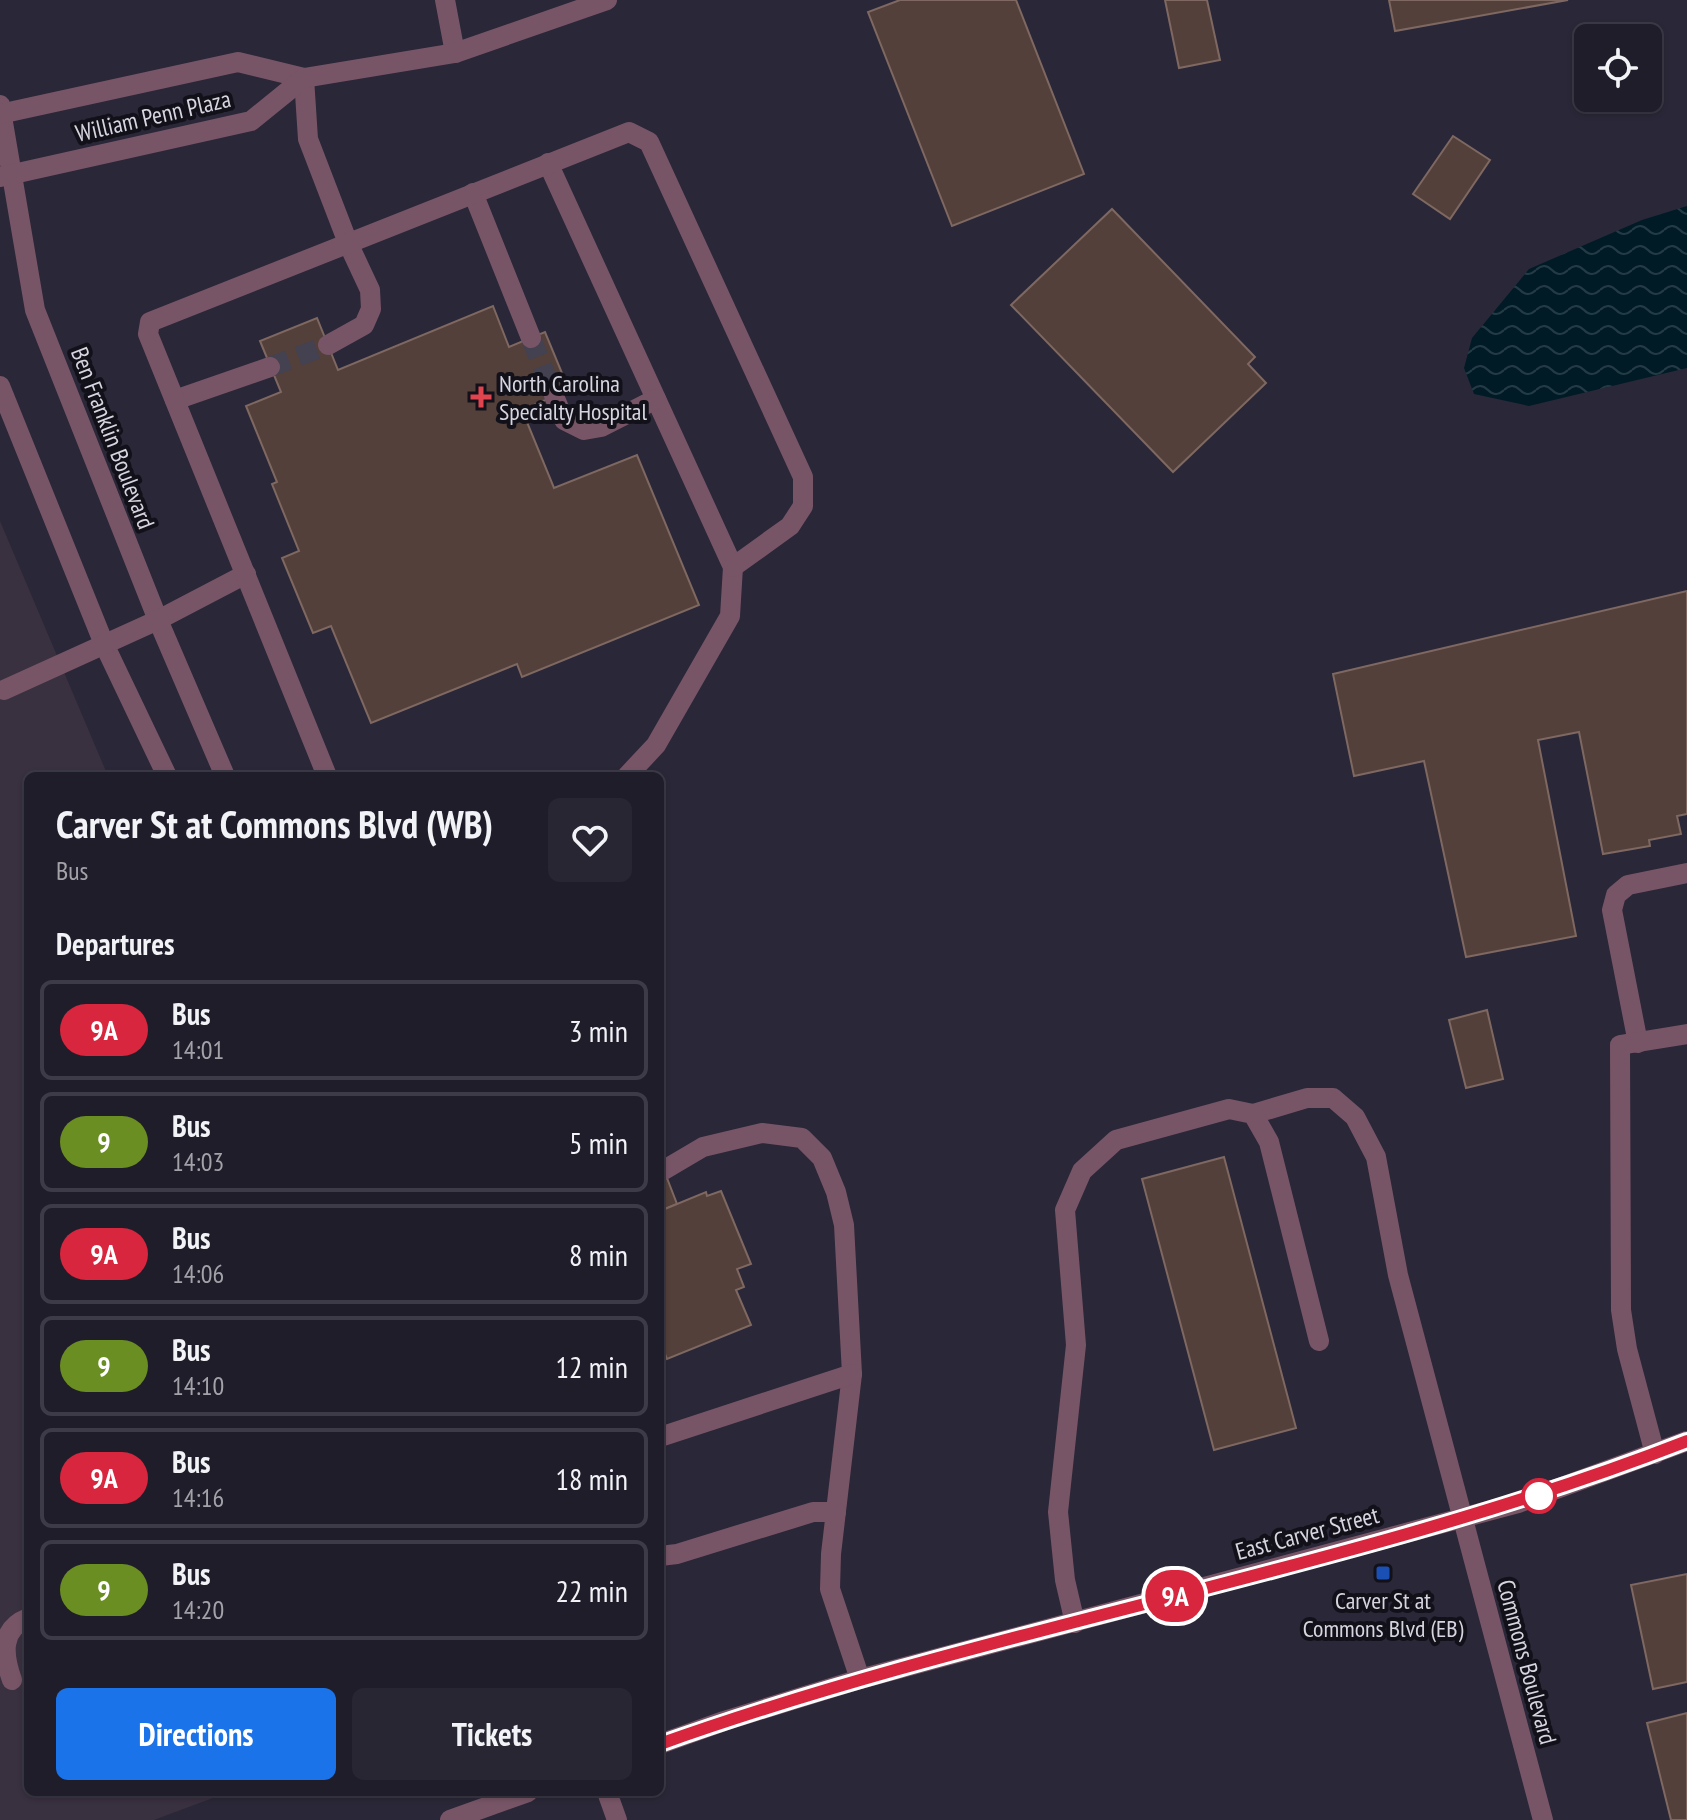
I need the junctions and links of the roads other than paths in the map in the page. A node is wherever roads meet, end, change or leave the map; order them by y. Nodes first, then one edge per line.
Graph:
1 (445, 0) edge
2 (607, 0) edge
3 (455, 53) junction
4 (304, 78) junction
5 (0, 111) edge
6 (548, 163) junction
7 (6, 176) edge
8 (473, 193) junction
9 (348, 243) junction
10 (531, 338) tunnel mouth
11 (328, 345) tunnel mouth
12 (270, 367) tunnel mouth
13 (0, 386) edge
14 (554, 396) tunnel mouth
15 (656, 399) junction
16 (175, 400) junction
17 (733, 567) junction
18 (246, 574) junction
19 (158, 620) junction
20 (104, 644) junction
21 (4, 690) dead end
22 (165, 772) edge
23 (223, 772) edge
24 (325, 772) edge
25 (631, 772) edge
26 (1687, 873) edge
27 (1687, 1034) edge
28 (1638, 1043) junction
29 (1253, 1114) junction
30 (664, 1170) dead end
31 (1319, 1341) dead end
32 (852, 1374) junction
33 (664, 1436) edge
34 (1687, 1441) edge
35 (1655, 1454) junction
36 (836, 1512) junction
37 (1462, 1517) junction
38 (664, 1556) edge
39 (24, 1620) edge
40 (1075, 1623) junction
41 (860, 1679) junction
42 (12, 1680) dead end
43 (664, 1743) edge
44 (517, 1796) edge
45 (608, 1796) edge
46 (450, 1820) edge
47 (617, 1820) edge
48 (1543, 1820) edge

1 - 3 street
2 - 3 street, William Penn Plaza
3 - 4 street, William Penn Plaza
4 - 5 street, William Penn Plaza
4 - 7 street, William Penn Plaza
4 - 9 street
5 - 7 street, Ben Franklin Boulevard
6 - 8 street
6 - 15 street
6 - 17 street
7 - 19 street, Ben Franklin Boulevard
8 - 9 street
8 - 10 street
9 - 11 street
9 - 16 street
12 - 16 street
13 - 20 street
14 - 15 street
15 - 17 street
16 - 18 street
17 - 25 street
18 - 19 street
18 - 24 street
19 - 20 street
19 - 23 street, Ben Franklin Boulevard
20 - 21 street
20 - 22 street
26 - 28 street
27 - 28 street
28 - 35 street
29 - 31 street
29 - 37 street, Commons Boulevard
29 - 40 street
30 - 32 street
32 - 33 street
32 - 36 street
34 - 35 street, East Carver Street
35 - 37 street, East Carver Street
36 - 38 street
36 - 41 street
37 - 40 street, East Carver Street
37 - 48 street, Commons Boulevard
39 - 42 street
40 - 41 street, East Carver Street
41 - 43 street, East Carver Street
44 - 46 street
45 - 47 street

